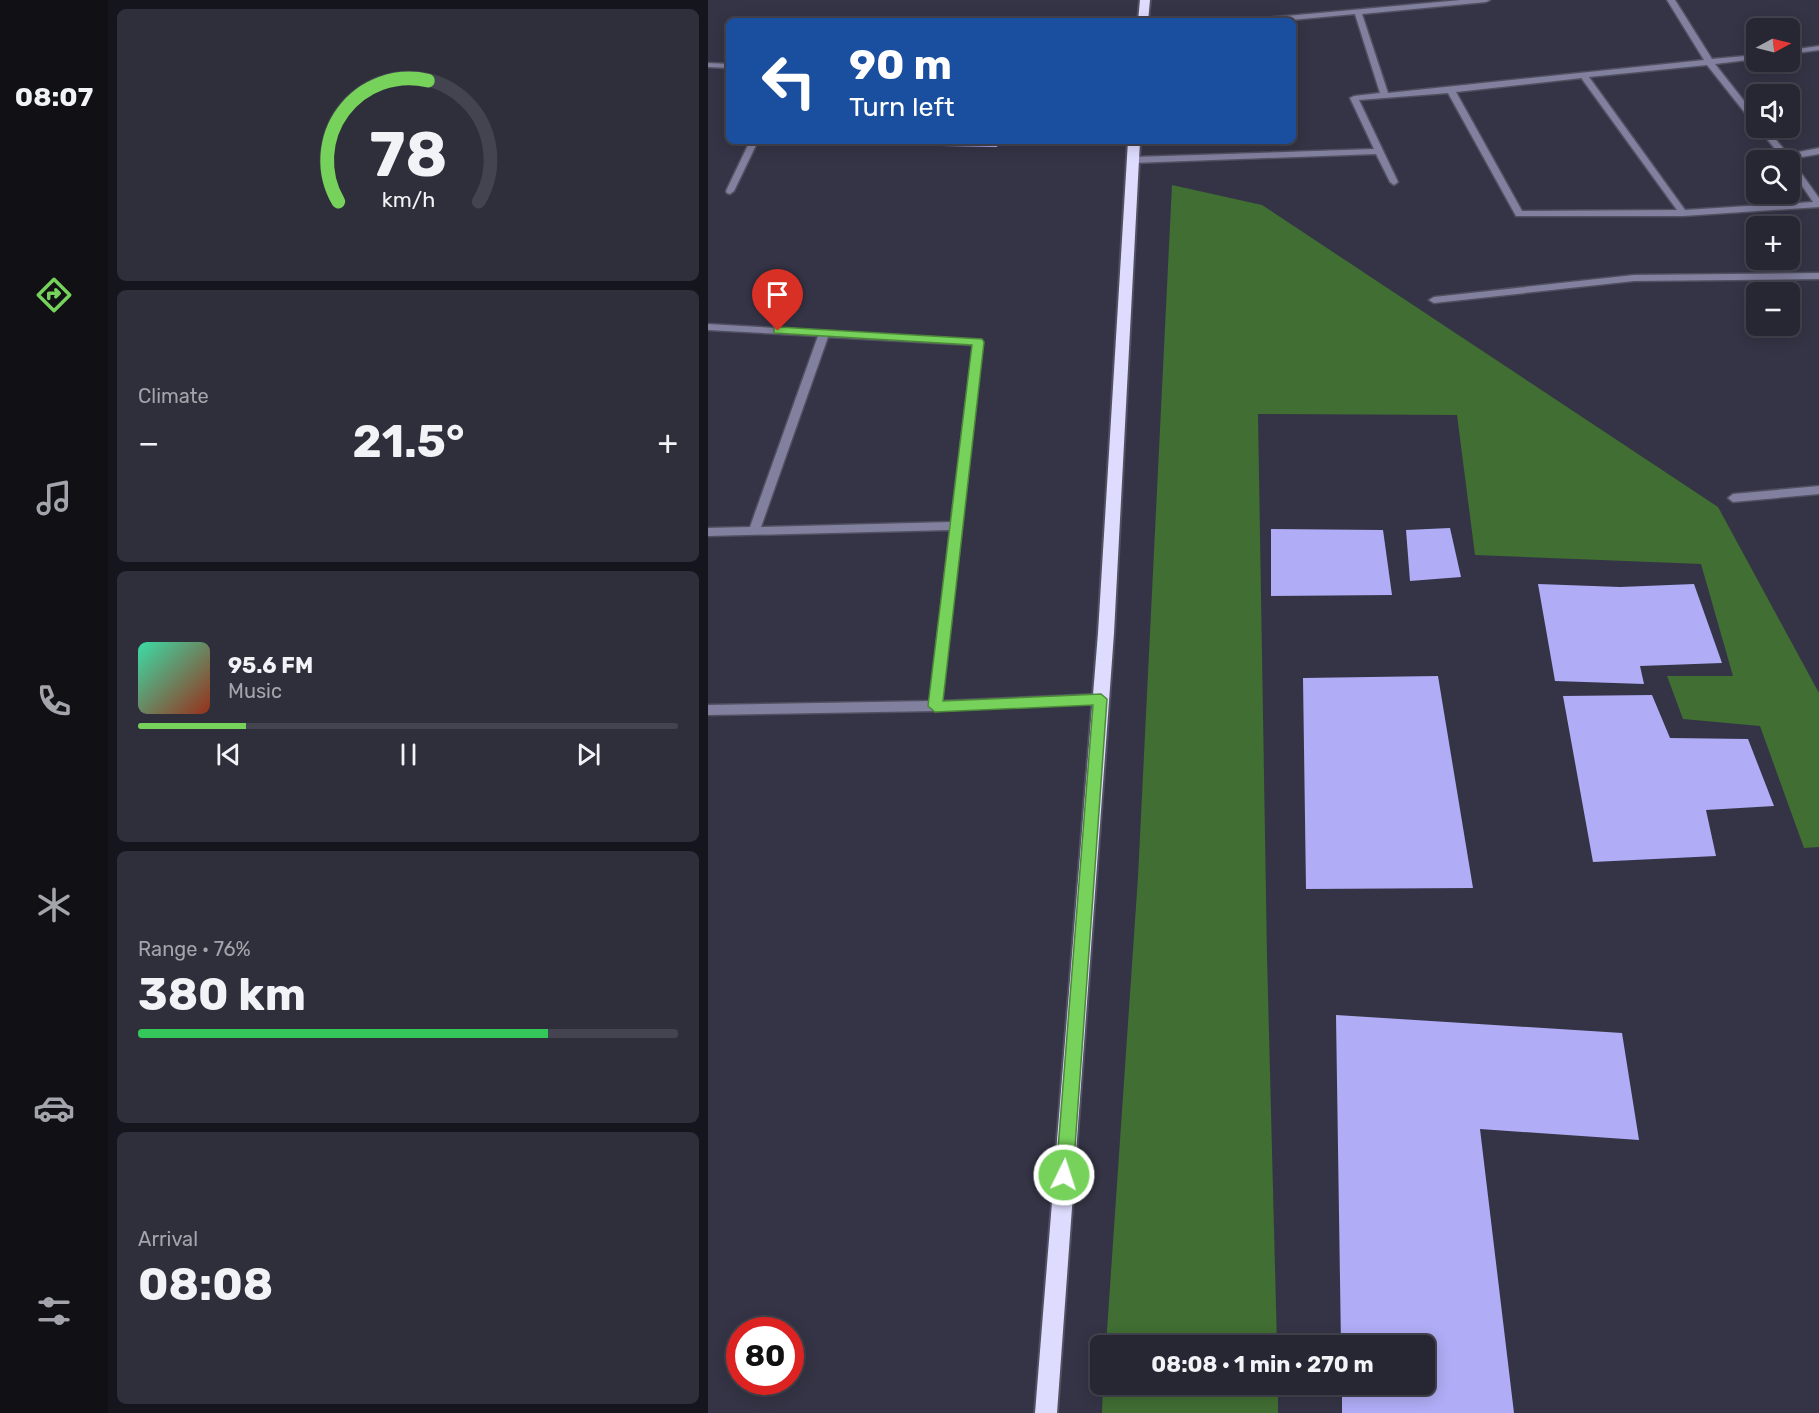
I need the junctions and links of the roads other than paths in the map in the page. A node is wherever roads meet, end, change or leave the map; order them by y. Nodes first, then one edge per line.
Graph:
1 (1145, 0) edge
2 (1486, 0) edge
3 (1671, 0) edge
4 (1358, 12) junction
5 (1143, 18) edge
6 (1289, 18) edge
7 (1819, 48) edge
8 (1800, 51) edge
9 (1746, 58) edge
10 (1710, 63) junction
11 (708, 65) edge
12 (726, 66) edge
13 (1585, 77) junction
14 (1451, 90) junction
15 (1384, 96) junction
16 (1746, 108) edge
17 (1770, 138) edge
18 (753, 144) edge
19 (1134, 144) edge
20 (1780, 150) edge
21 (1819, 151) edge
22 (1380, 152) junction
23 (1800, 157) edge
24 (1133, 160) junction
25 (1800, 177) edge
26 (1394, 182) dead end
27 (730, 191) dead end
28 (1683, 213) junction
29 (1819, 276) edge
30 (1434, 300) dead end
31 (708, 327) edge
32 (824, 333) junction
33 (1819, 490) edge
34 (1733, 498) dead end
35 (956, 526) junction
36 (708, 532) edge
37 (754, 532) junction
38 (1101, 699) junction
39 (935, 706) junction
40 (708, 710) edge
41 (1046, 1413) edge

1 - 5 highway
2 - 4 street
3 - 10 street
4 - 6 street
4 - 15 street
7 - 8 street
9 - 10 street
10 - 13 street
10 - 16 street
11 - 12 street
13 - 14 street
13 - 28 street
14 - 15 street
14 - 28 street
15 - 22 street
17 - 20 street
18 - 27 street
19 - 24 highway
21 - 23 street
22 - 24 street
22 - 26 street
24 - 38 highway
25 - 28 street
29 - 30 street
31 - 32 street
32 - 35 street
32 - 37 street
33 - 34 street
35 - 37 street
35 - 39 street
36 - 37 street
38 - 39 street
38 - 41 highway
39 - 40 street

